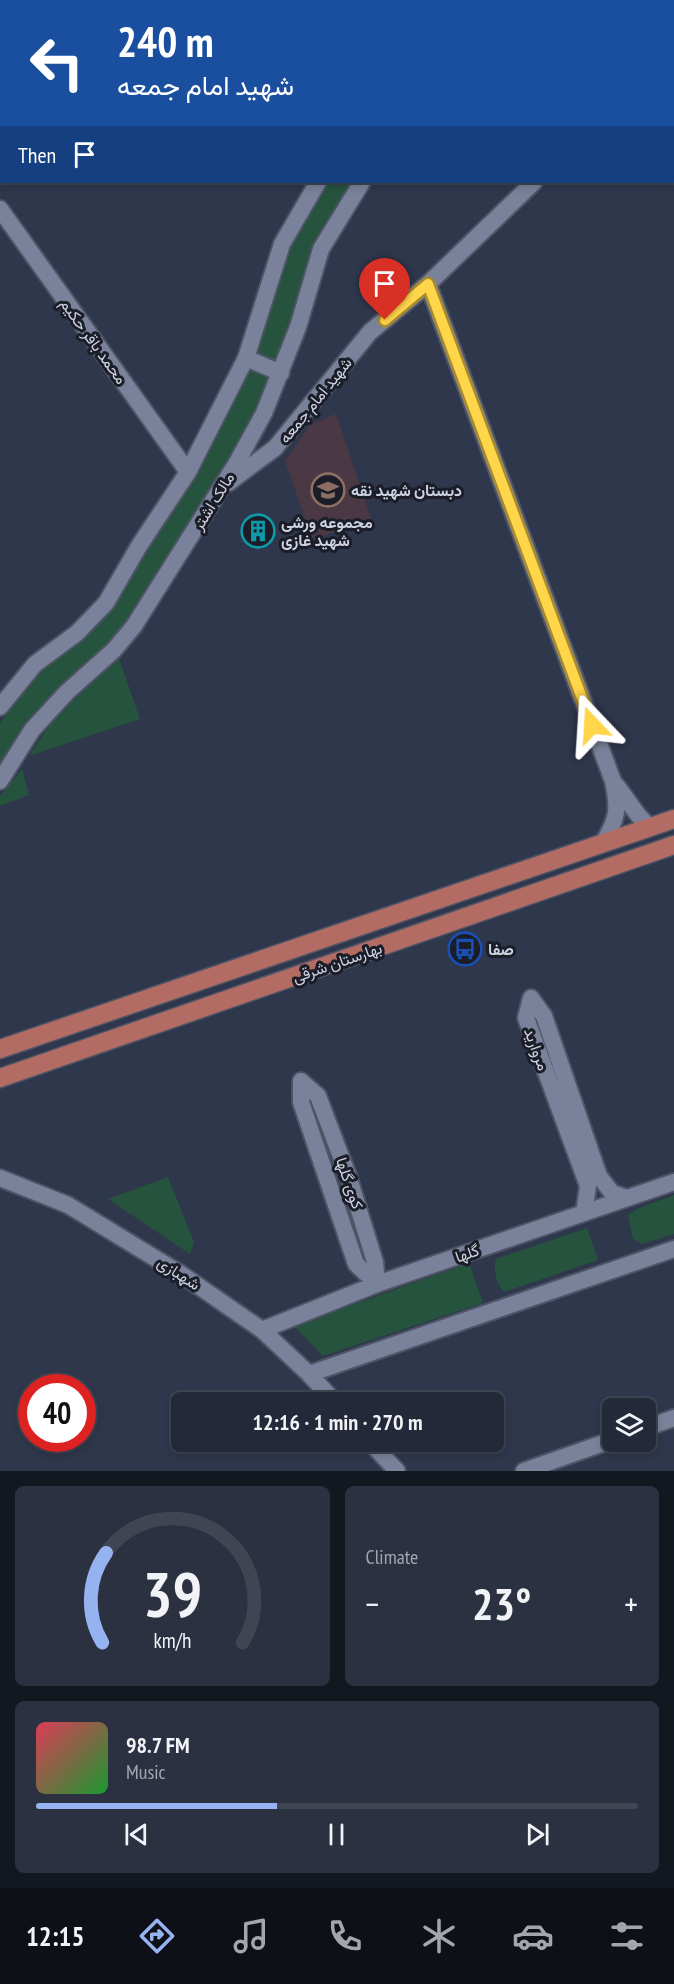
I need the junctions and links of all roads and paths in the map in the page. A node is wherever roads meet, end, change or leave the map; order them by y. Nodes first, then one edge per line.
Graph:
1 (317, 183) edge
2 (361, 183) edge
3 (533, 183) edge
4 (0, 209) edge
5 (428, 284) junction
6 (246, 358) junction
7 (281, 373) junction
8 (188, 472) junction
9 (221, 489) junction
10 (0, 707) edge
11 (0, 781) edge
12 (613, 781) junction
13 (674, 819) edge
14 (649, 827) junction
15 (603, 843) junction
16 (674, 845) edge
17 (0, 1049) edge
18 (22, 1071) junction
19 (0, 1078) edge
20 (0, 1087) edge
21 (348, 1175) junction
22 (0, 1178) edge
23 (329, 1182) junction
24 (674, 1182) edge
25 (627, 1198) junction
26 (584, 1213) junction
27 (674, 1249) edge
28 (377, 1284) junction
29 (262, 1330) junction
30 (309, 1374) junction
31 (326, 1392) edge
32 (674, 1418) edge
33 (656, 1424) edge
34 (602, 1444) edge
35 (379, 1452) edge
36 (397, 1471) edge
37 (524, 1471) edge

1 - 6 street
2 - 7 street, مالک اشتر
3 - 5 street, شهید امام جمعه
4 - 8 street, محمد باقر حکیم
5 - 9 street, شهید امام جمعه
5 - 12 street
6 - 7 street
6 - 8 street
7 - 9 street, مالک اشتر
8 - 10 street
9 - 11 street, مالک اشتر
12 - 14 street
12 - 15 street
13 - 14 main road, بهارستان شرقی
14 - 15 main road, بهارستان شرقی
15 - 17 main road, بهارستان شرقی
16 - 18 main road, بهارستان شرقی
18 - 19 main road, بهارستان شرقی
18 - 20 street
21 - 23 street
21 - 23 street, کوی گلها
21 - 28 street, کوی گلها
22 - 29 street, شهبازی
23 - 28 street, کوی گلها
24 - 25 street, گلها
25 - 26 street, گلها
25 - 26 street, مروارید
26 - 28 street, گلها
27 - 30 street
28 - 29 street, گلها
29 - 30 street, شهبازی
30 - 31 street, شهبازی
32 - 33 street
34 - 37 street
35 - 36 street

